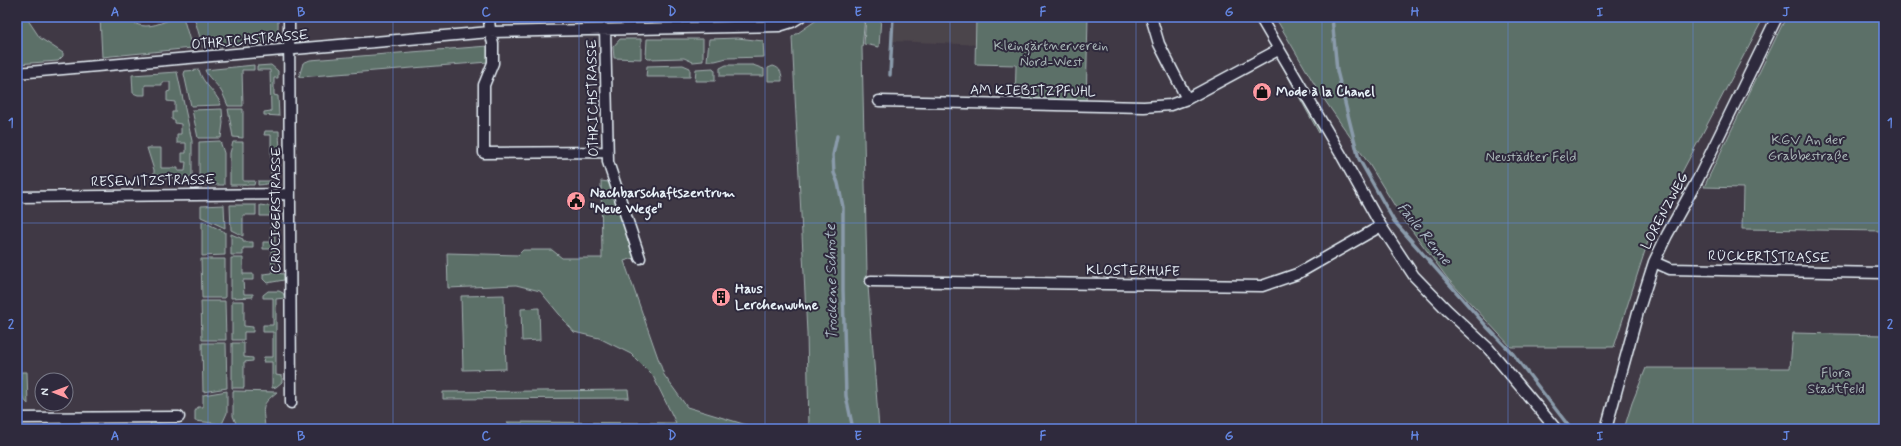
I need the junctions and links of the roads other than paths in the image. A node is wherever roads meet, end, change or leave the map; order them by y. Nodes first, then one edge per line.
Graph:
1 (289, 17) edge
2 (489, 17) edge
3 (780, 17) edge
4 (800, 17) edge
5 (1151, 17) edge
6 (1260, 17) edge
7 (1777, 17) edge
8 (766, 21) edge
9 (605, 29) junction
10 (490, 32) junction
11 (289, 50) junction
12 (1278, 50) junction
13 (17, 73) edge
14 (1187, 99) junction
15 (878, 101) dead end
16 (607, 152) junction
17 (289, 194) junction
18 (17, 197) edge
19 (1381, 226) junction
20 (640, 258) dead end
21 (1654, 262) junction
22 (1884, 273) edge
23 (870, 281) dead end
24 (291, 403) dead end
25 (179, 417) dead end
26 (17, 418) edge
27 (1556, 429) edge
28 (1606, 429) edge

1 - 11 street, CRUCIGERSTRASSE
2 - 10 street
3 - 8 street
4 - 8 street, OTHRICHSTRASSE
5 - 14 street
6 - 12 street
7 - 21 street, LORENZWEG
8 - 9 street, OTHRICHSTRASSE
9 - 10 street, OTHRICHSTRASSE
9 - 16 street, OTHRICHSTRASSE
10 - 11 street, OTHRICHSTRASSE
10 - 16 street
11 - 13 street, OTHRICHSTRASSE
11 - 17 street, CRUCIGERSTRASSE
12 - 14 street, AM KIEBITZPFUHL
12 - 19 street
14 - 15 street, AM KIEBITZPFUHL
16 - 20 street, OTHRICHSTRASSE
17 - 18 street, RESEWITZSTRASSE
17 - 24 street, CRUCIGERSTRASSE
19 - 23 street, KLOSTERHUFE
19 - 27 street
21 - 22 street, RÜCKERTSTRASSE
21 - 28 street, LORENZWEG
25 - 26 street

